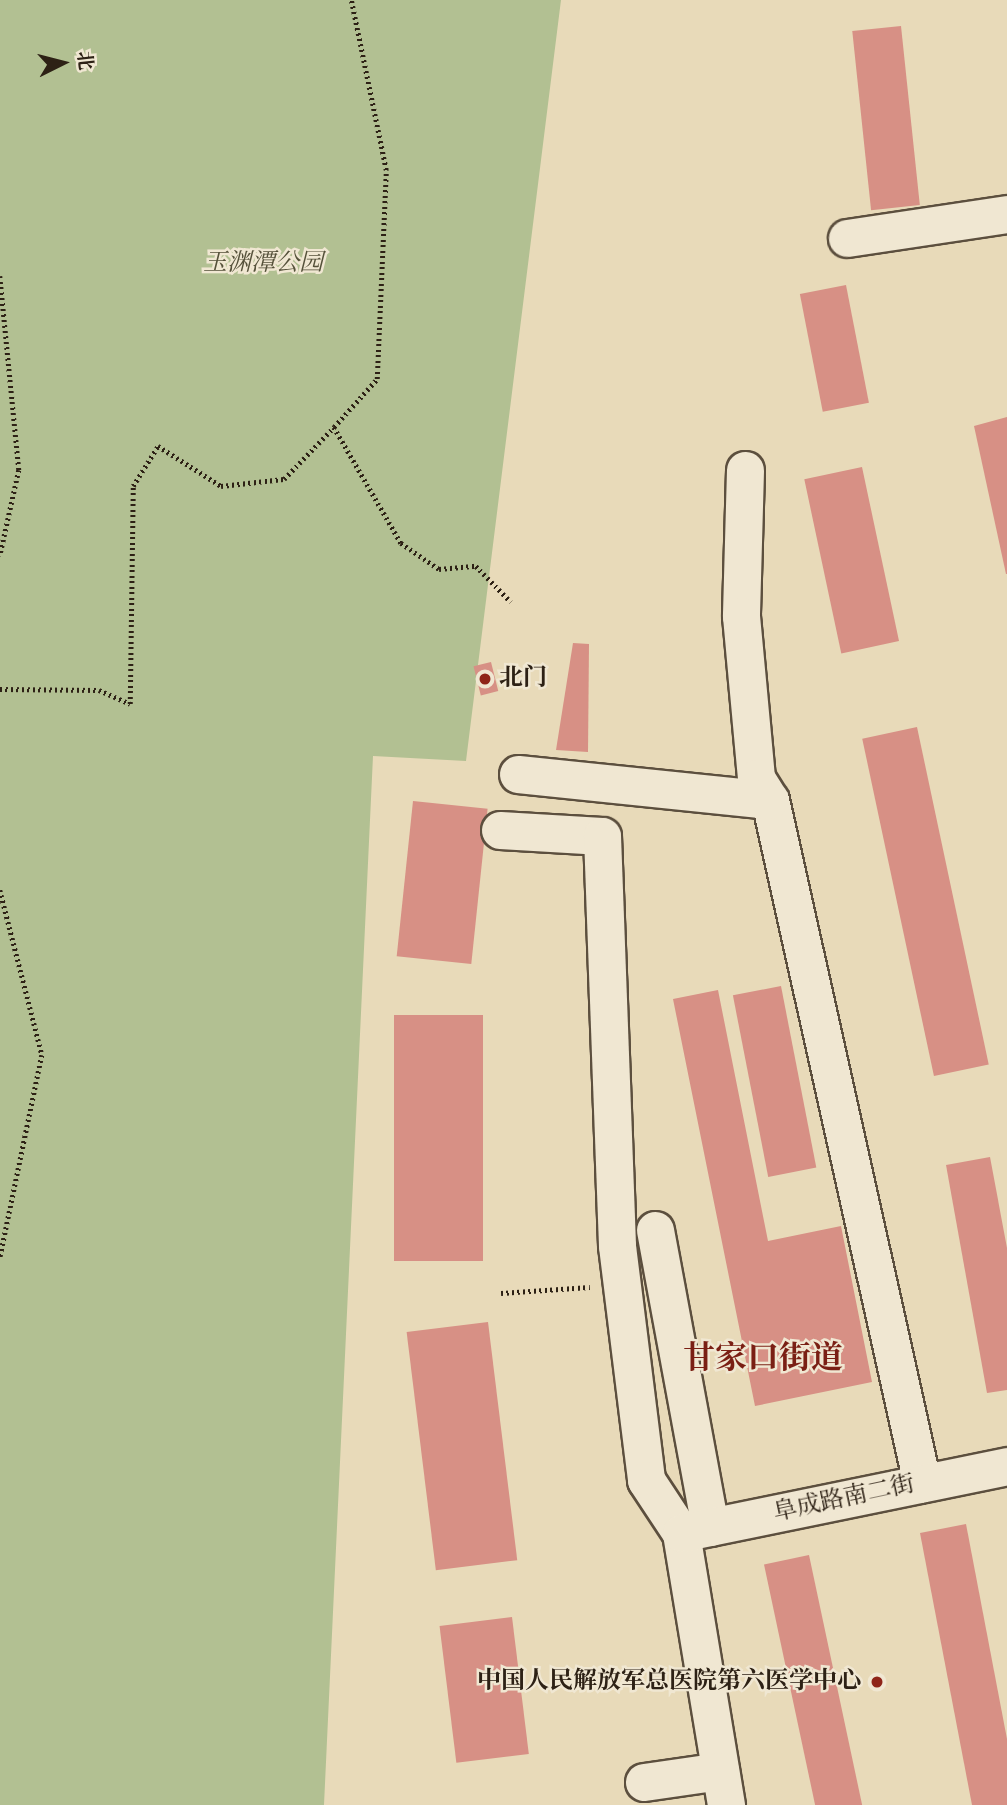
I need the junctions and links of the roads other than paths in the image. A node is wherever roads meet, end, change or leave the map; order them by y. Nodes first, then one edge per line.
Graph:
1 (1007, 214) edge
2 (847, 238) dead end
3 (746, 470) dead end
4 (518, 774) dead end
5 (770, 800) junction
6 (500, 830) dead end
7 (655, 1230) dead end
8 (1007, 1465) edge
9 (922, 1483) junction
10 (695, 1530) junction
11 (644, 1782) dead end
12 (723, 1788) edge

1 - 2 street
3 - 5 street
4 - 5 street
5 - 9 street
6 - 10 street
7 - 10 street
8 - 9 street, 阜成路南二街
9 - 10 street, 阜成路南二街
10 - 12 street
11 - 12 street

